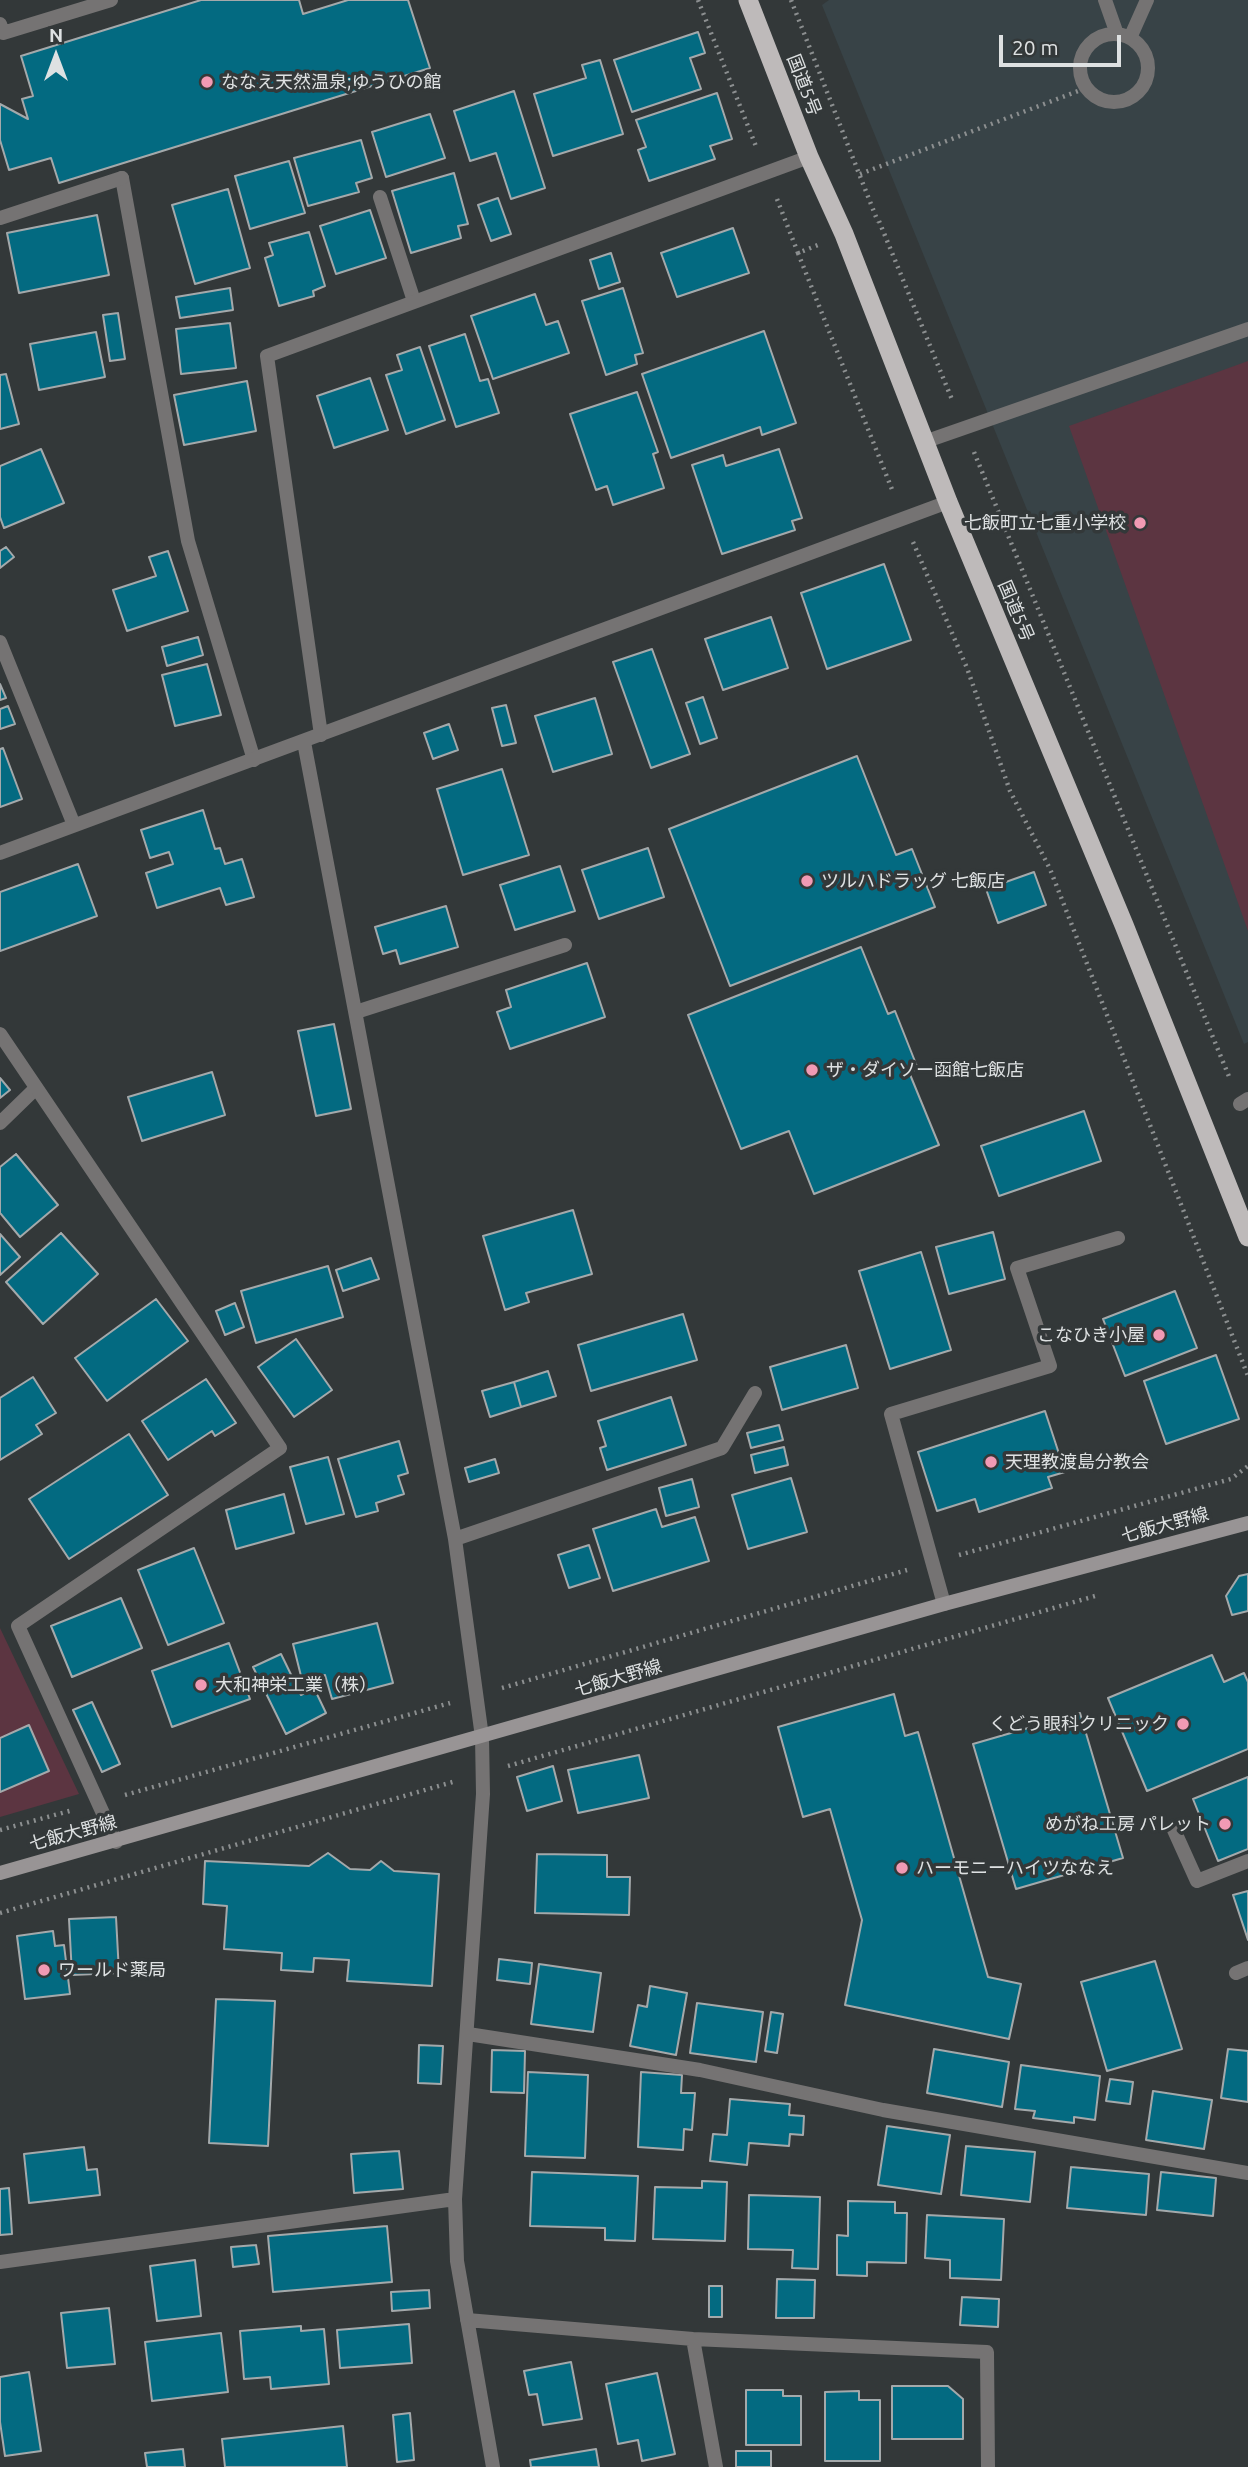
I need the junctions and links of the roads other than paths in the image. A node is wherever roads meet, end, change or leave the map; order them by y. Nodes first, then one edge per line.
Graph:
1 (111, 0) edge
2 (748, 0) edge
3 (1105, 0) edge
4 (1147, 0) edge
5 (0, 24) edge
6 (1124, 36) junction
7 (809, 157) junction
8 (380, 197) dead end
9 (0, 218) edge
10 (414, 301) junction
11 (1248, 328) edge
12 (924, 442) junction
13 (948, 502) junction
14 (0, 642) edge
15 (321, 735) junction
16 (304, 742) junction
17 (254, 760) junction
18 (74, 825) junction
19 (0, 853) edge
20 (565, 945) dead end
21 (356, 1012) junction
22 (0, 1034) edge
23 (36, 1088) junction
24 (0, 1123) edge
25 (1118, 1237) dead end
26 (1248, 1237) edge
27 (755, 1393) dead end
28 (1248, 1523) edge
29 (455, 1539) junction
30 (944, 1604) junction
31 (482, 1737) junction
32 (1174, 1830) dead end
33 (116, 1842) junction
34 (1248, 1861) edge
35 (0, 1873) edge
36 (468, 2034) junction
37 (1248, 2173) edge
38 (455, 2199) junction
39 (0, 2262) edge
40 (467, 2320) junction
41 (694, 2339) junction
42 (493, 2467) edge
43 (716, 2467) edge
44 (988, 2467) edge

1 - 5 street
2 - 7 highway, 国道5号
3 - 6 street
4 - 6 street
6 - 6 street
7 - 10 street
7 - 12 highway, 国道5号
8 - 10 street
9 - 17 street
10 - 15 street
11 - 12 street
12 - 13 highway, 国道5号
13 - 15 street
13 - 26 highway, 国道5号
14 - 18 street
15 - 16 street
16 - 17 street
16 - 21 street
17 - 18 street
18 - 19 street
20 - 21 street
21 - 29 street
22 - 23 street
23 - 24 street
23 - 33 street
25 - 30 street
27 - 29 street
28 - 30 main road, 七飯大野線
29 - 31 street
30 - 31 main road, 七飯大野線
31 - 33 main road, 七飯大野線
31 - 36 street
32 - 34 street
33 - 35 main road, 七飯大野線
36 - 37 street
36 - 38 street
38 - 39 street
38 - 40 street
40 - 41 street
40 - 42 street
41 - 43 street
41 - 44 street

